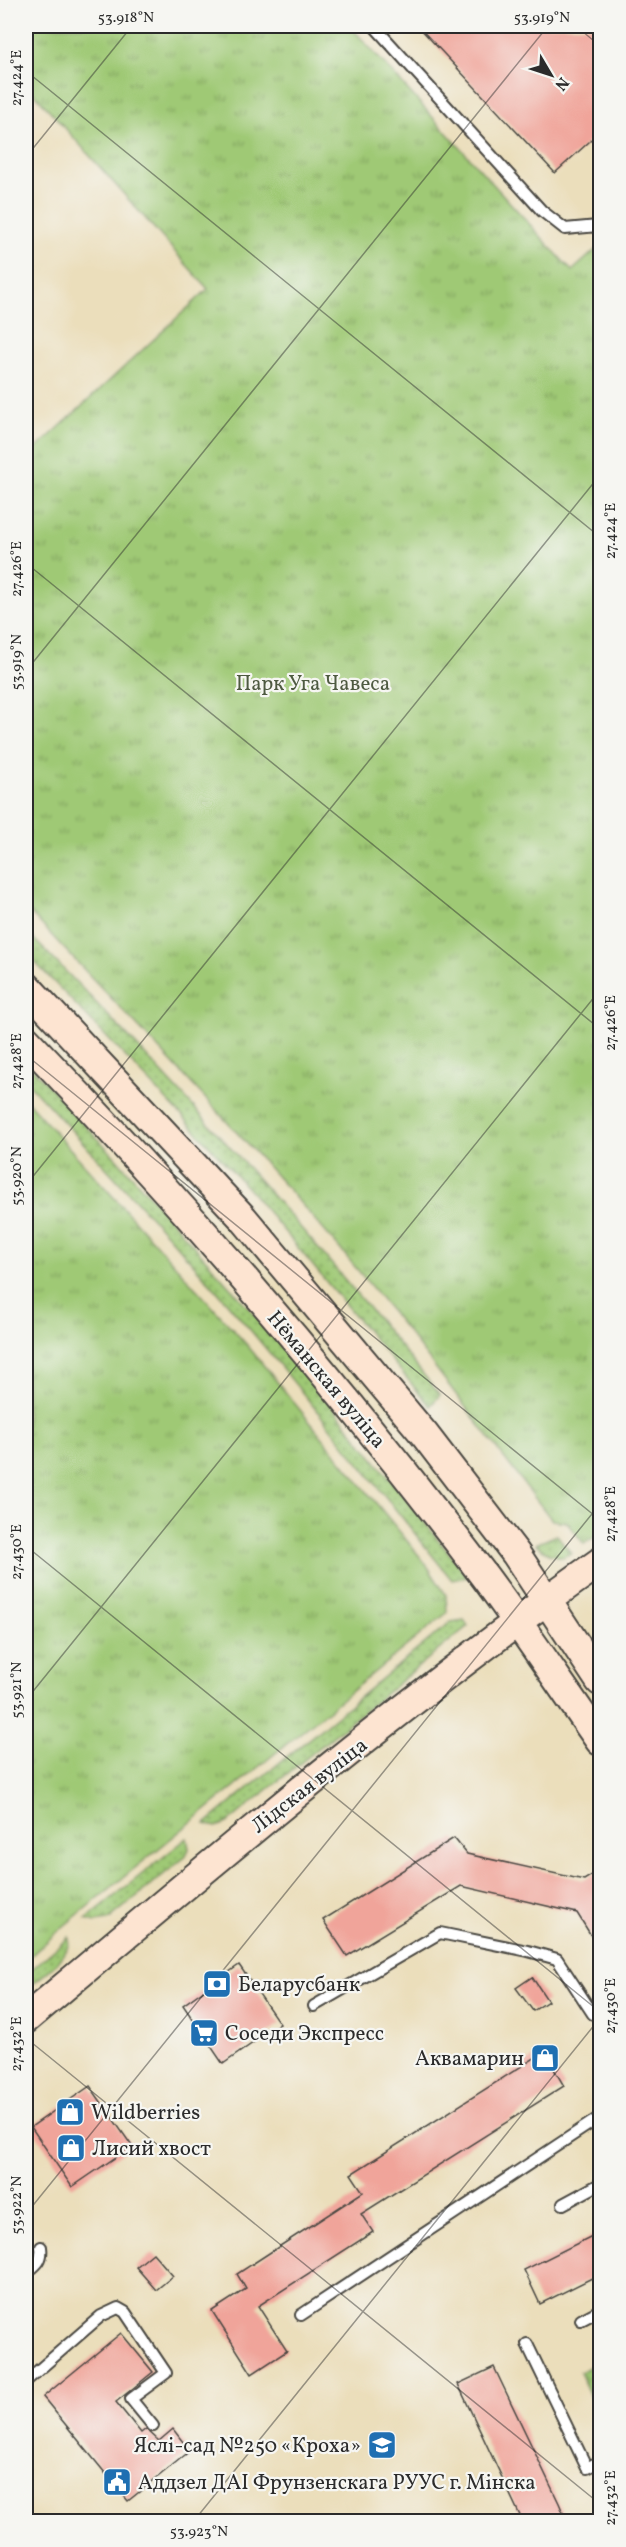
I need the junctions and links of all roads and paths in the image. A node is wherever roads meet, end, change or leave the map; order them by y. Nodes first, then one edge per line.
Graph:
1 (374, 26) edge
2 (600, 223) edge
3 (26, 986) edge
4 (26, 1040) edge
5 (600, 1562) edge
6 (549, 1600) junction
7 (517, 1624) junction
8 (600, 1681) edge
9 (600, 1742) edge
10 (314, 2006) dead end
11 (593, 2014) dead end
12 (26, 2019) edge
13 (600, 2117) edge
14 (600, 2184) edge
15 (562, 2204) dead end
16 (41, 2247) dead end
17 (26, 2273) edge
18 (600, 2310) edge
19 (301, 2315) dead end
20 (580, 2319) dead end
21 (527, 2344) dead end
22 (26, 2381) edge
23 (153, 2426) dead end
24 (600, 2461) edge

1 - 2 lane
3 - 6 main road, Нёманская вуліца
4 - 7 main road, Нёманская вуліца
5 - 6 main road, Лідская вуліца
6 - 7 main road, Лідская вуліца
6 - 8 main road, Нёманская вуліца
7 - 9 main road, Нёманская вуліца
7 - 12 main road, Лідская вуліца
10 - 11 lane
13 - 19 lane
14 - 15 lane
16 - 17 lane
18 - 20 lane
21 - 24 lane
22 - 23 lane

